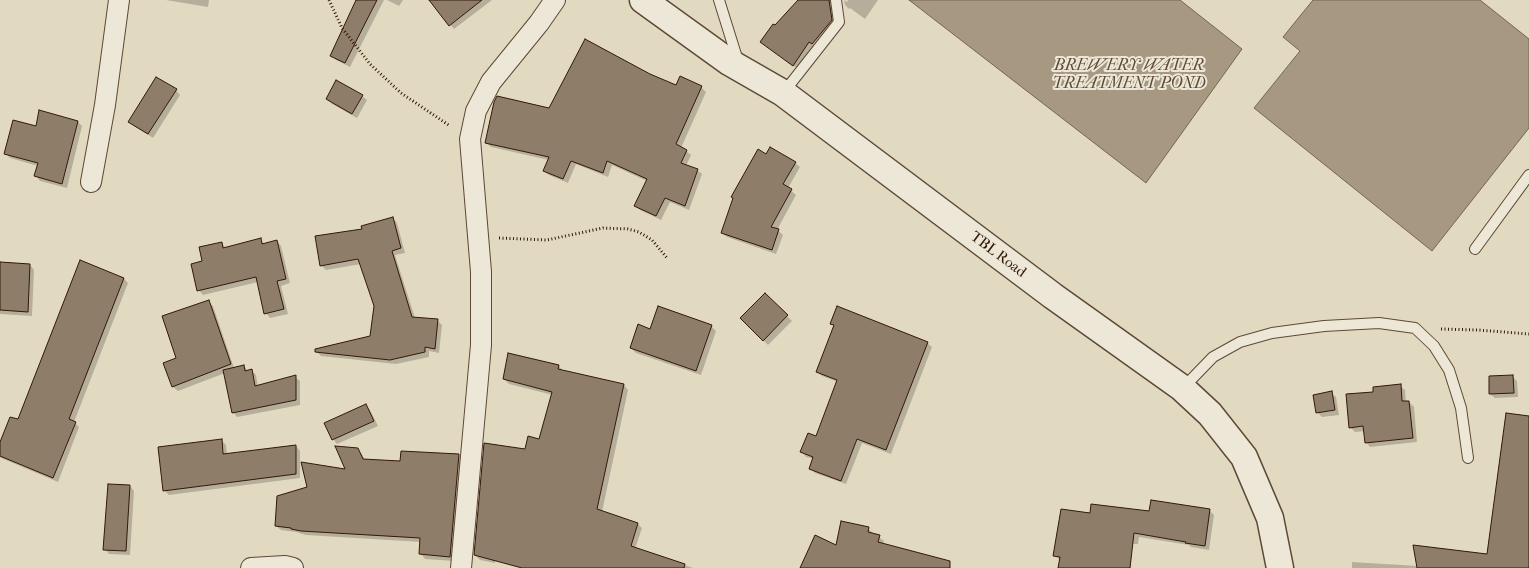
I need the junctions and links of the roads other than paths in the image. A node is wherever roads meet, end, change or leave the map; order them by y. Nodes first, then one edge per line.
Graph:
1 (119, 0) edge
2 (555, 0) edge
3 (643, 0) edge
4 (720, 0) edge
5 (836, 0) edge
6 (740, 68) junction
7 (784, 93) junction
8 (1529, 175) edge
9 (91, 182) dead end
10 (1475, 249) dead end
11 (1182, 388) junction
12 (1468, 458) dead end
13 (251, 568) edge
14 (293, 568) edge
15 (461, 568) edge
16 (1280, 568) edge

1 - 9 street
2 - 15 street
3 - 6 street, TBL Road
4 - 6 lane
5 - 7 lane
6 - 7 street, TBL Road
7 - 11 street, TBL Road
8 - 10 lane
11 - 12 lane
11 - 16 street, TBL Road
13 - 14 street

